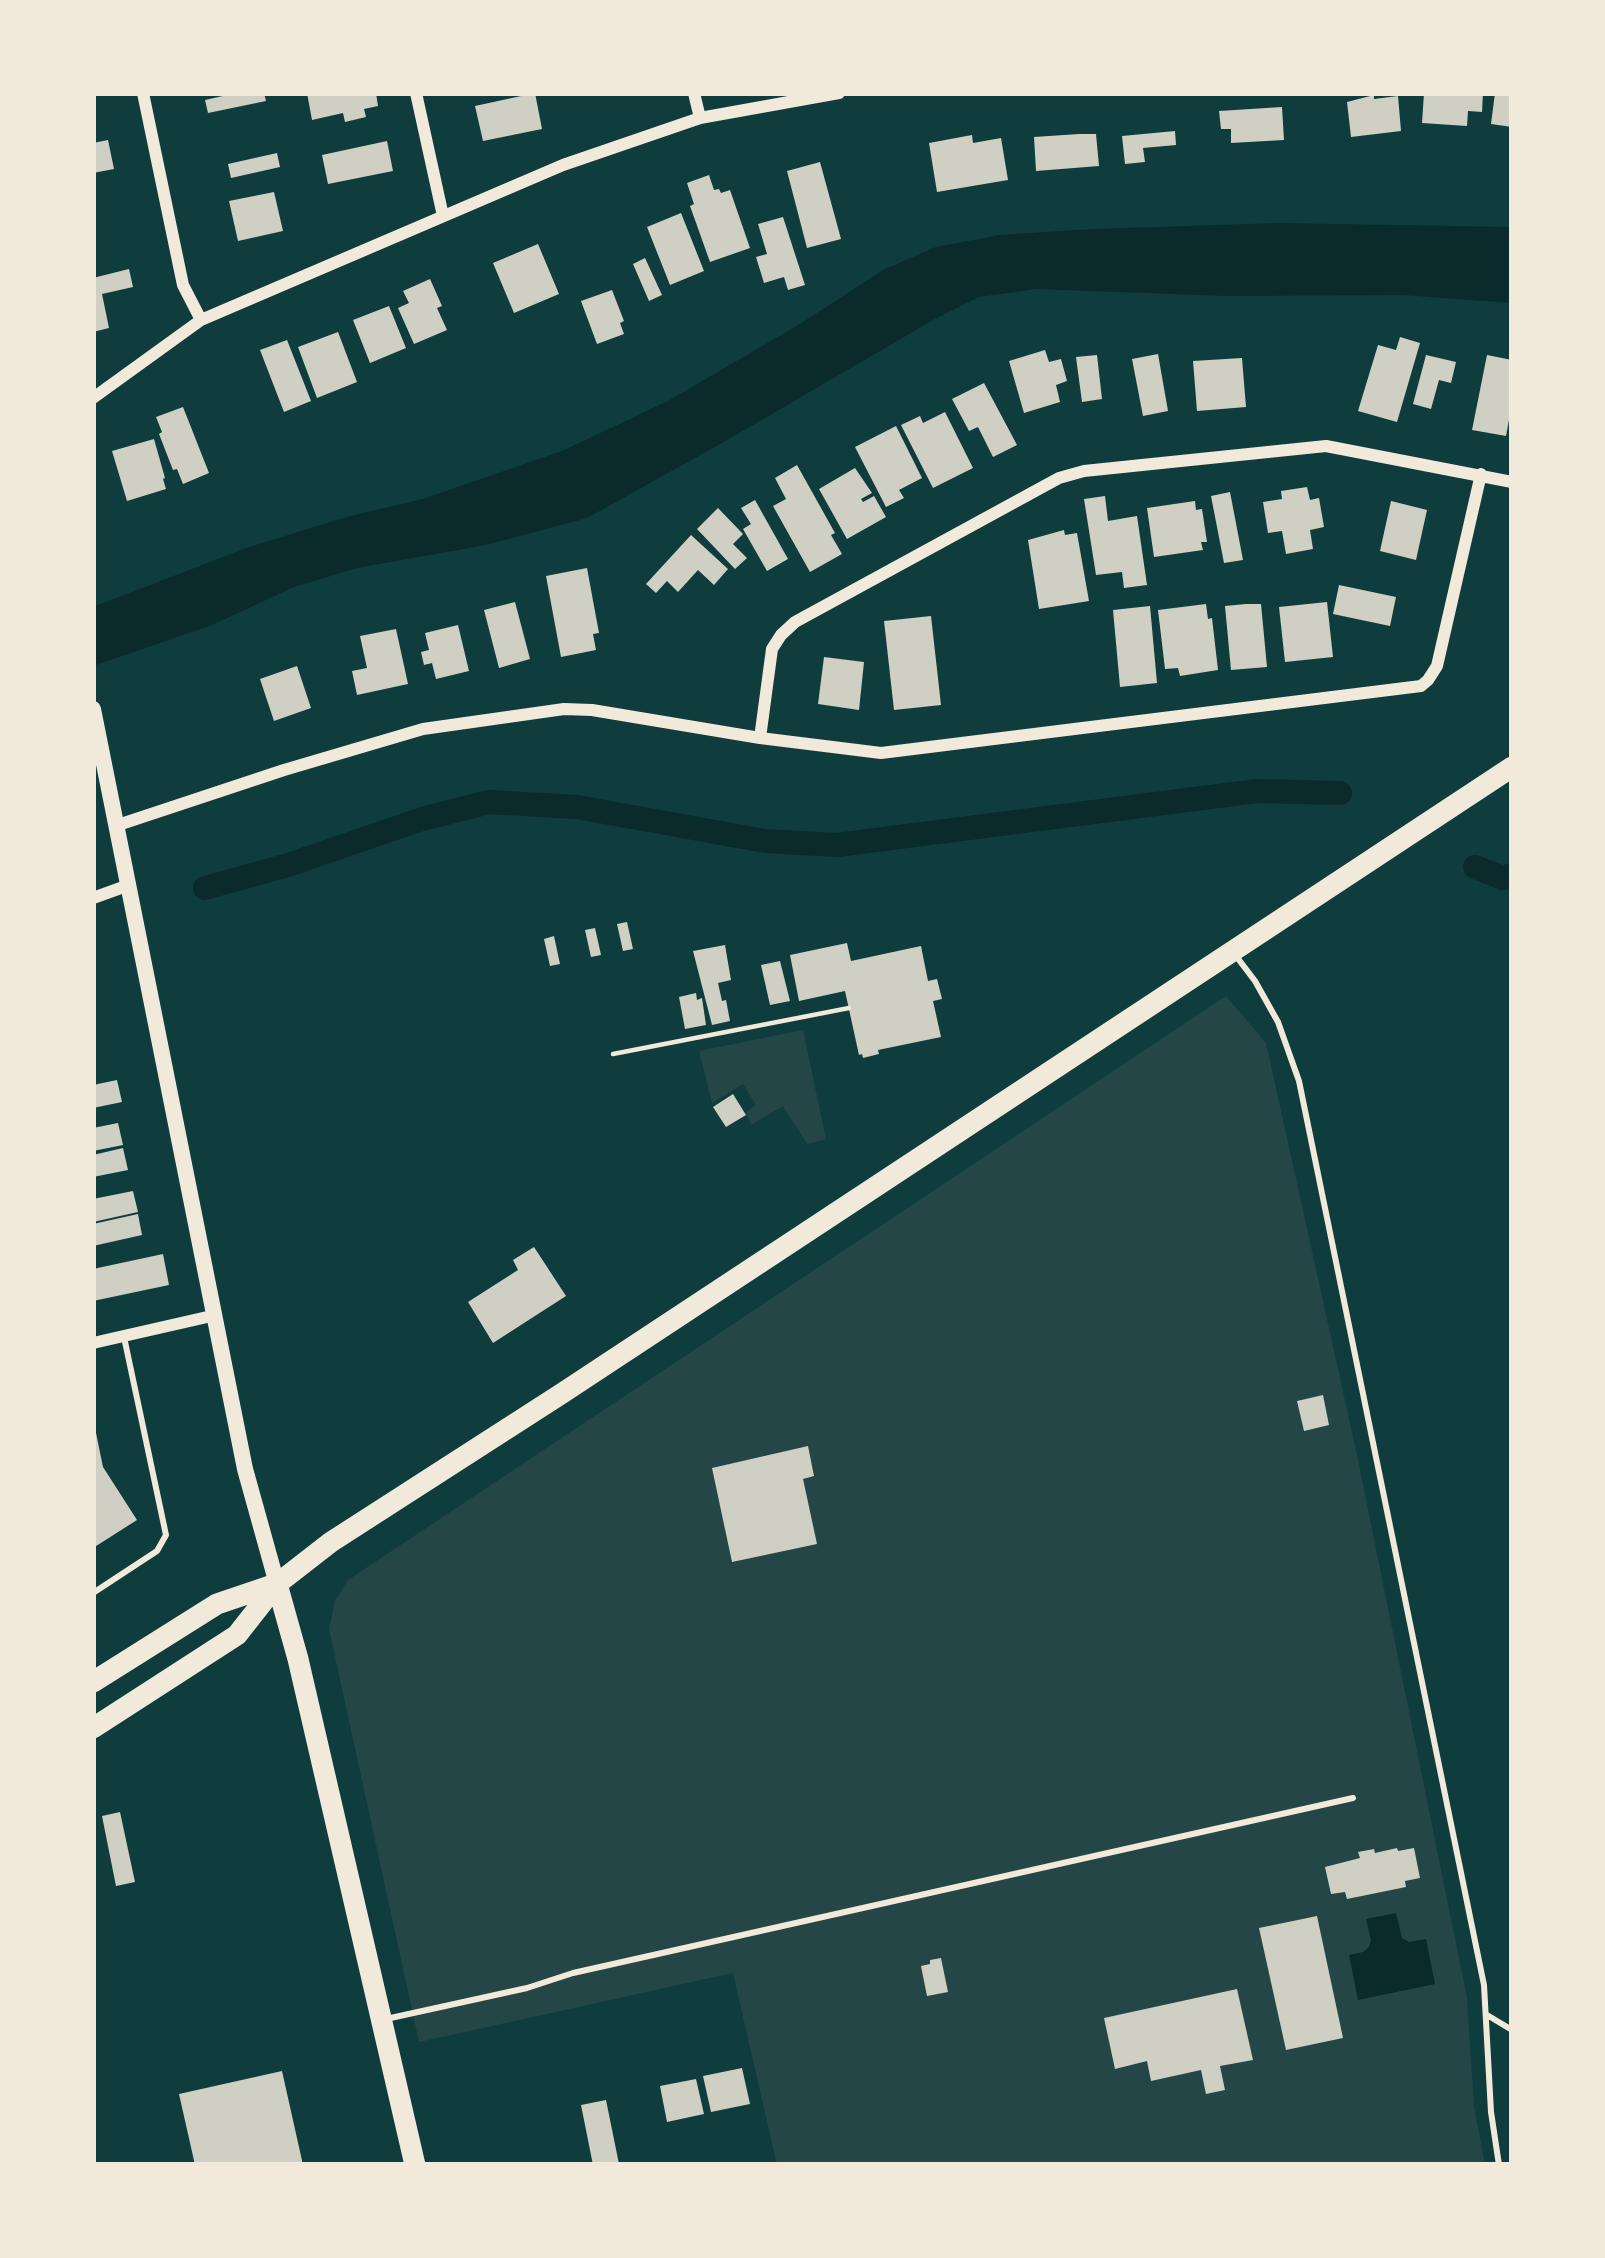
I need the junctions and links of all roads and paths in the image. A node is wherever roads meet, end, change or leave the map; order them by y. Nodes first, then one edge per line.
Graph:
1 (143, 93) edge
2 (416, 93) edge
3 (694, 93) edge
4 (839, 93) edge
5 (700, 118) junction
6 (443, 216) junction
7 (201, 320) junction
8 (93, 398) edge
9 (1481, 474) junction
10 (1512, 482) edge
11 (93, 709) edge
12 (760, 738) junction
13 (1512, 767) edge
14 (116, 826) junction
15 (129, 885) junction
16 (93, 898) edge
17 (1231, 950) junction
18 (849, 1008) dead end
19 (614, 1054) dead end
20 (216, 1316) junction
21 (124, 1336) junction
22 (93, 1343) edge
23 (277, 1583) junction
24 (93, 1593) edge
25 (93, 1682) edge
26 (93, 1728) edge
27 (1352, 1798) dead end
28 (1487, 2015) junction
29 (382, 2020) junction
30 (1512, 2030) edge
31 (415, 2165) edge
32 (1499, 2165) edge

1 - 7 street
2 - 6 street
3 - 5 street
4 - 5 street
5 - 6 street
6 - 7 street
7 - 8 street
9 - 10 street
9 - 12 street
9 - 12 street
11 - 14 street
12 - 14 street
13 - 17 highway
14 - 15 street
15 - 16 street
15 - 20 street
17 - 23 highway
17 - 28 lane
18 - 19 path
20 - 21 street
20 - 23 street
21 - 22 street
21 - 24 lane
23 - 25 highway
23 - 26 highway
23 - 29 highway
27 - 29 lane
28 - 30 lane
28 - 32 lane
29 - 31 highway

